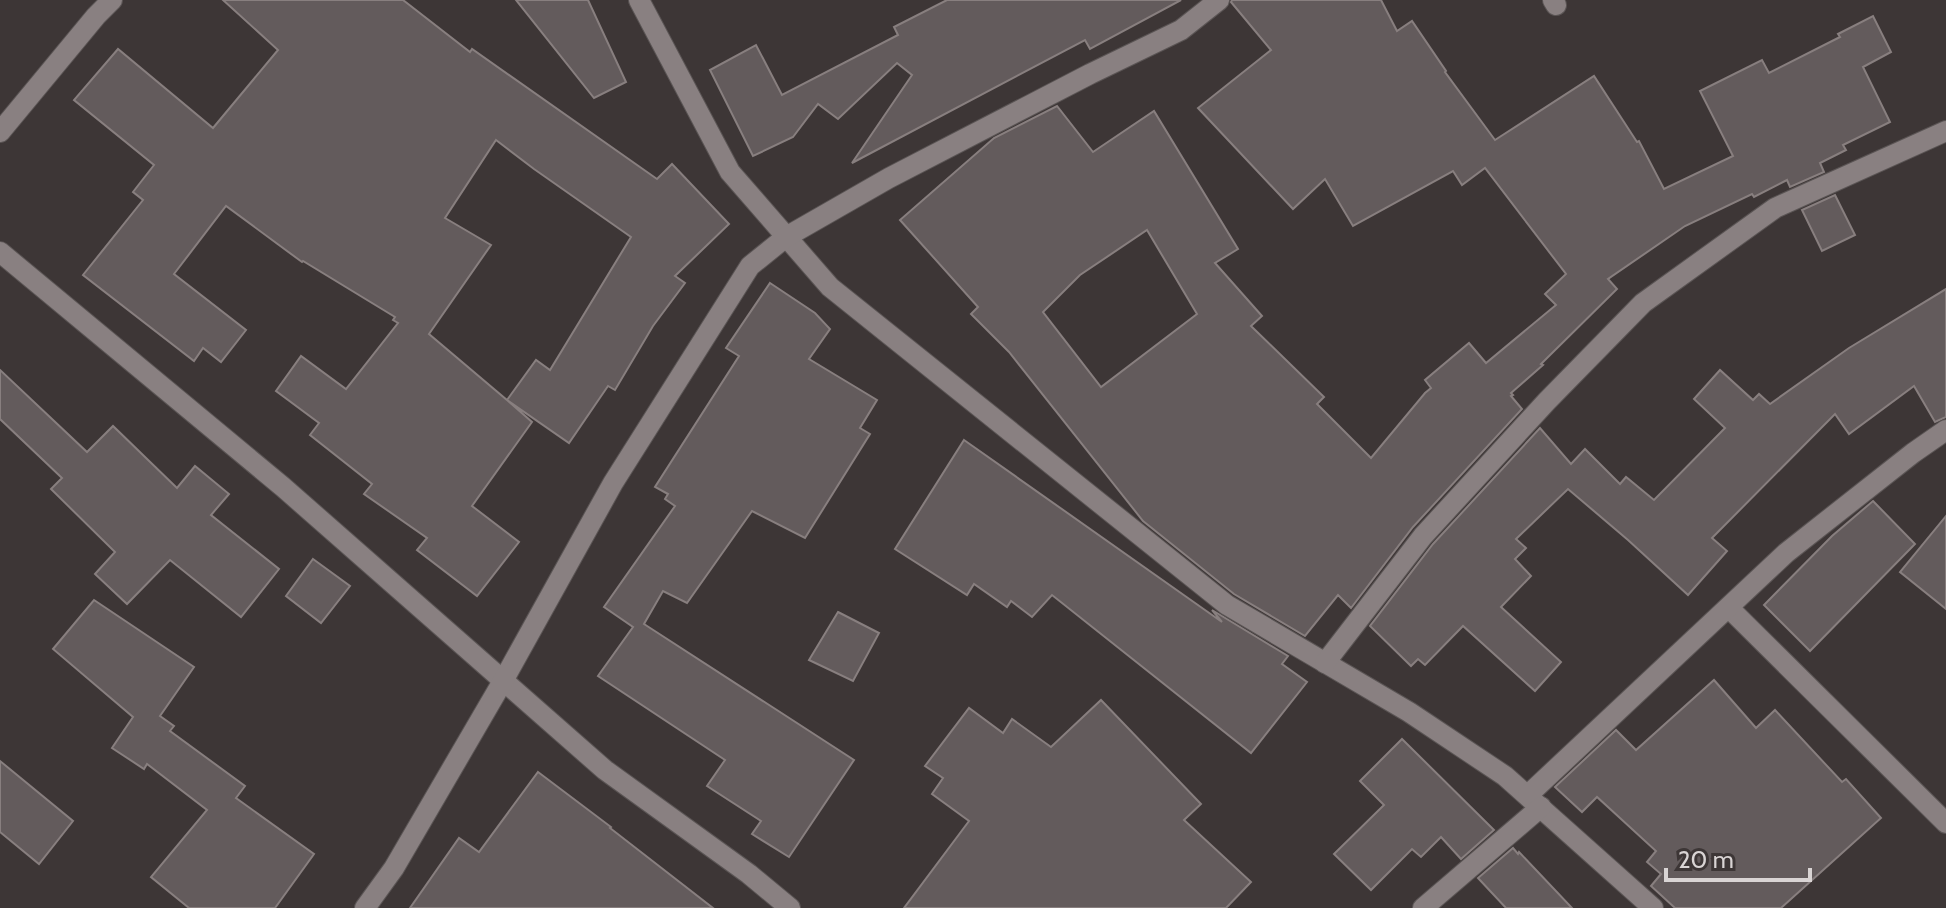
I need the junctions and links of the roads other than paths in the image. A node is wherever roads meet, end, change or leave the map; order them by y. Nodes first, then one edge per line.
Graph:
1 (112, 0) edge
2 (639, 0) edge
3 (1219, 0) edge
4 (1946, 131) edge
5 (0, 132) edge
6 (786, 237) junction
7 (0, 252) edge
8 (1946, 430) edge
9 (1729, 608) junction
10 (1325, 663) junction
11 (503, 681) junction
12 (1535, 801) junction
13 (1946, 823) edge
14 (365, 908) edge
15 (790, 908) edge
16 (1423, 908) edge
17 (1653, 908) edge

1 - 5 street
2 - 6 street
3 - 6 street
4 - 10 street
6 - 10 street
6 - 11 street
7 - 11 street
8 - 9 street
9 - 12 street
9 - 13 street
10 - 12 street
11 - 14 street
11 - 15 street
12 - 16 street
12 - 17 street

